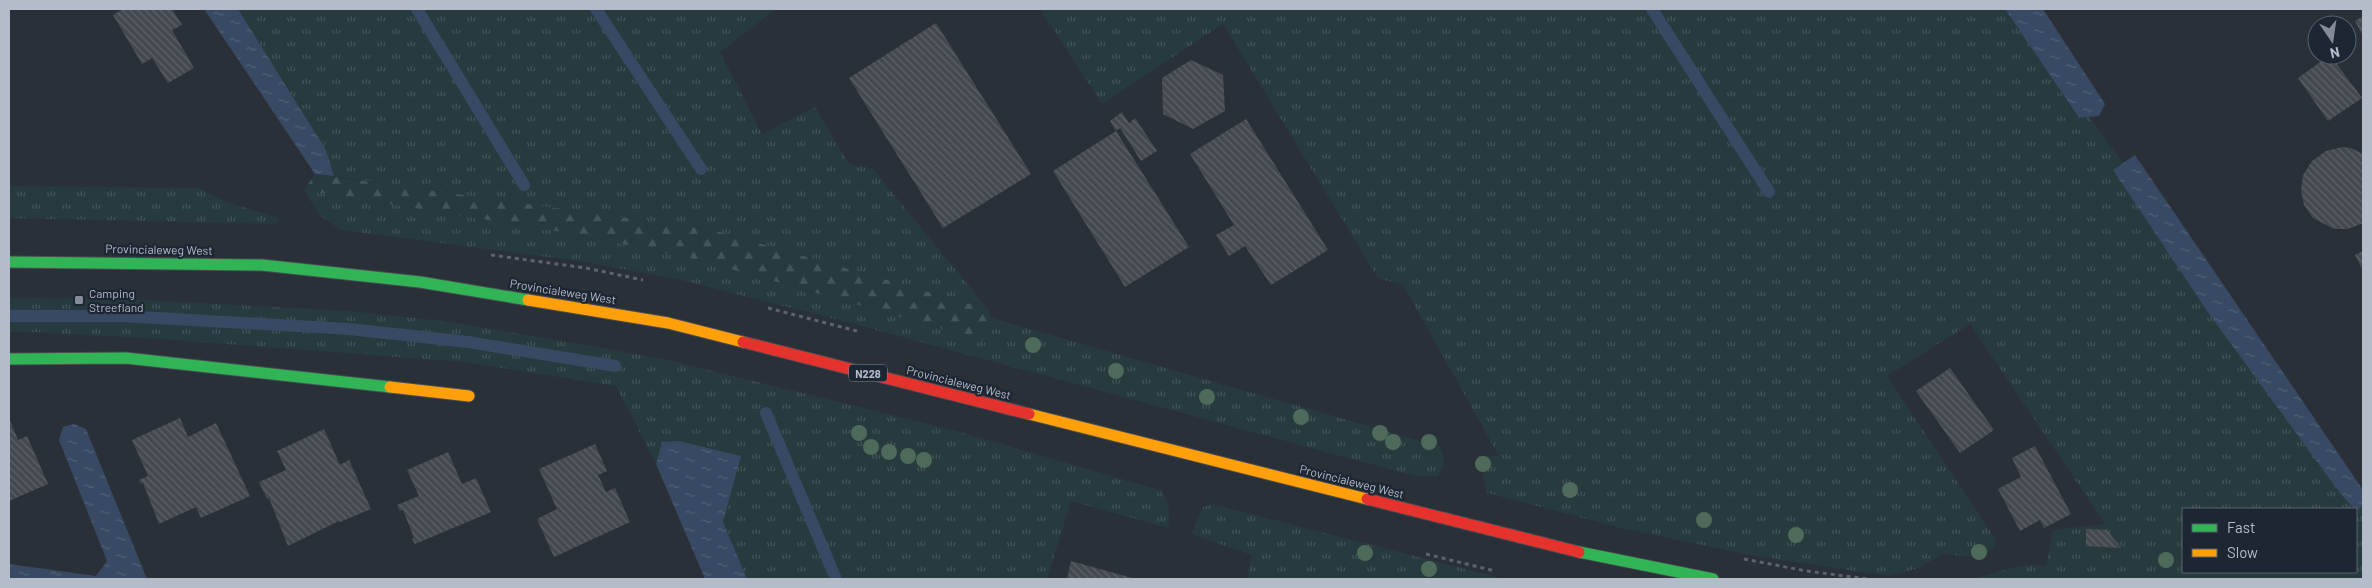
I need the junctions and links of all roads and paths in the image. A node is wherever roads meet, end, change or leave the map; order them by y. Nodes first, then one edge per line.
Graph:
1 (9, 262) edge
2 (9, 359) edge
3 (469, 396) dead end
4 (1417, 551) dead end
5 (1500, 572) dead end
6 (1713, 579) edge

1 - 6 main road, Provincialeweg West / N228
2 - 3 main road
4 - 5 path

